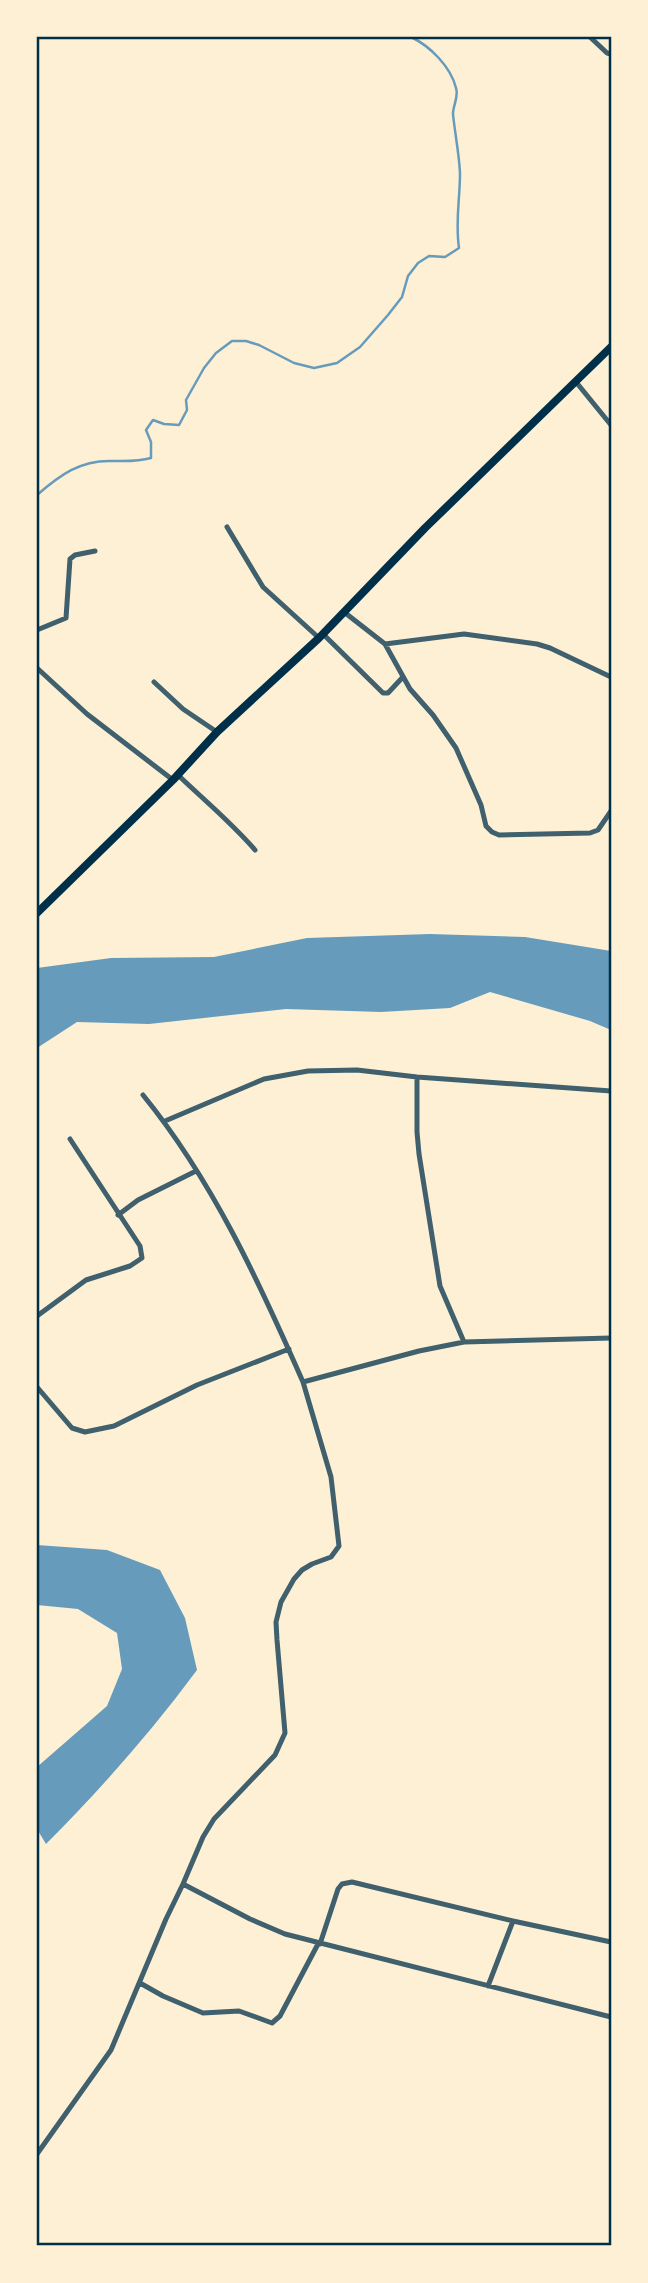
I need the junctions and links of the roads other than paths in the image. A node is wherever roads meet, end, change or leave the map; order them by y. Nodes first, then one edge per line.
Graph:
1 (590, 37) edge
2 (611, 54) edge
3 (611, 347) edge
4 (576, 382) junction
5 (611, 425) edge
6 (227, 527) dead end
7 (95, 551) dead end
8 (344, 612) junction
9 (37, 630) edge
10 (321, 636) junction
11 (385, 644) junction
12 (37, 668) edge
13 (611, 677) edge
14 (402, 678) junction
15 (154, 682) dead end
16 (217, 732) junction
17 (175, 778) junction
18 (611, 811) edge
19 (255, 850) dead end
20 (37, 913) edge
21 (417, 1077) junction
22 (611, 1091) edge
23 (143, 1095) dead end
24 (164, 1121) junction
25 (70, 1139) dead end
26 (196, 1171) junction
27 (118, 1215) junction
28 (37, 1316) edge
29 (611, 1338) edge
30 (464, 1342) junction
31 (289, 1349) junction
32 (303, 1382) junction
33 (37, 1387) edge
34 (183, 1884) junction
35 (513, 1921) junction
36 (611, 1942) edge
37 (319, 1944) junction
38 (140, 1983) junction
39 (488, 1986) junction
40 (611, 2017) edge
41 (37, 2154) edge

1 - 2 street
3 - 4 main road
4 - 5 street
4 - 8 main road
6 - 10 street
7 - 9 street
8 - 10 main road
8 - 11 street
10 - 14 street
10 - 16 main road
11 - 13 street
11 - 14 street
12 - 17 street
14 - 18 street
15 - 16 street
16 - 17 main road
17 - 19 street
17 - 20 main road
21 - 22 street
21 - 24 street
21 - 30 street
23 - 24 street
24 - 26 street
25 - 27 street
26 - 27 street
26 - 31 street
27 - 28 street
29 - 30 street
30 - 32 street
31 - 32 street
31 - 33 street
32 - 34 street
34 - 37 street
34 - 38 street
35 - 36 street
35 - 37 street
35 - 39 street
37 - 38 street
37 - 39 street
38 - 41 street
39 - 40 street

